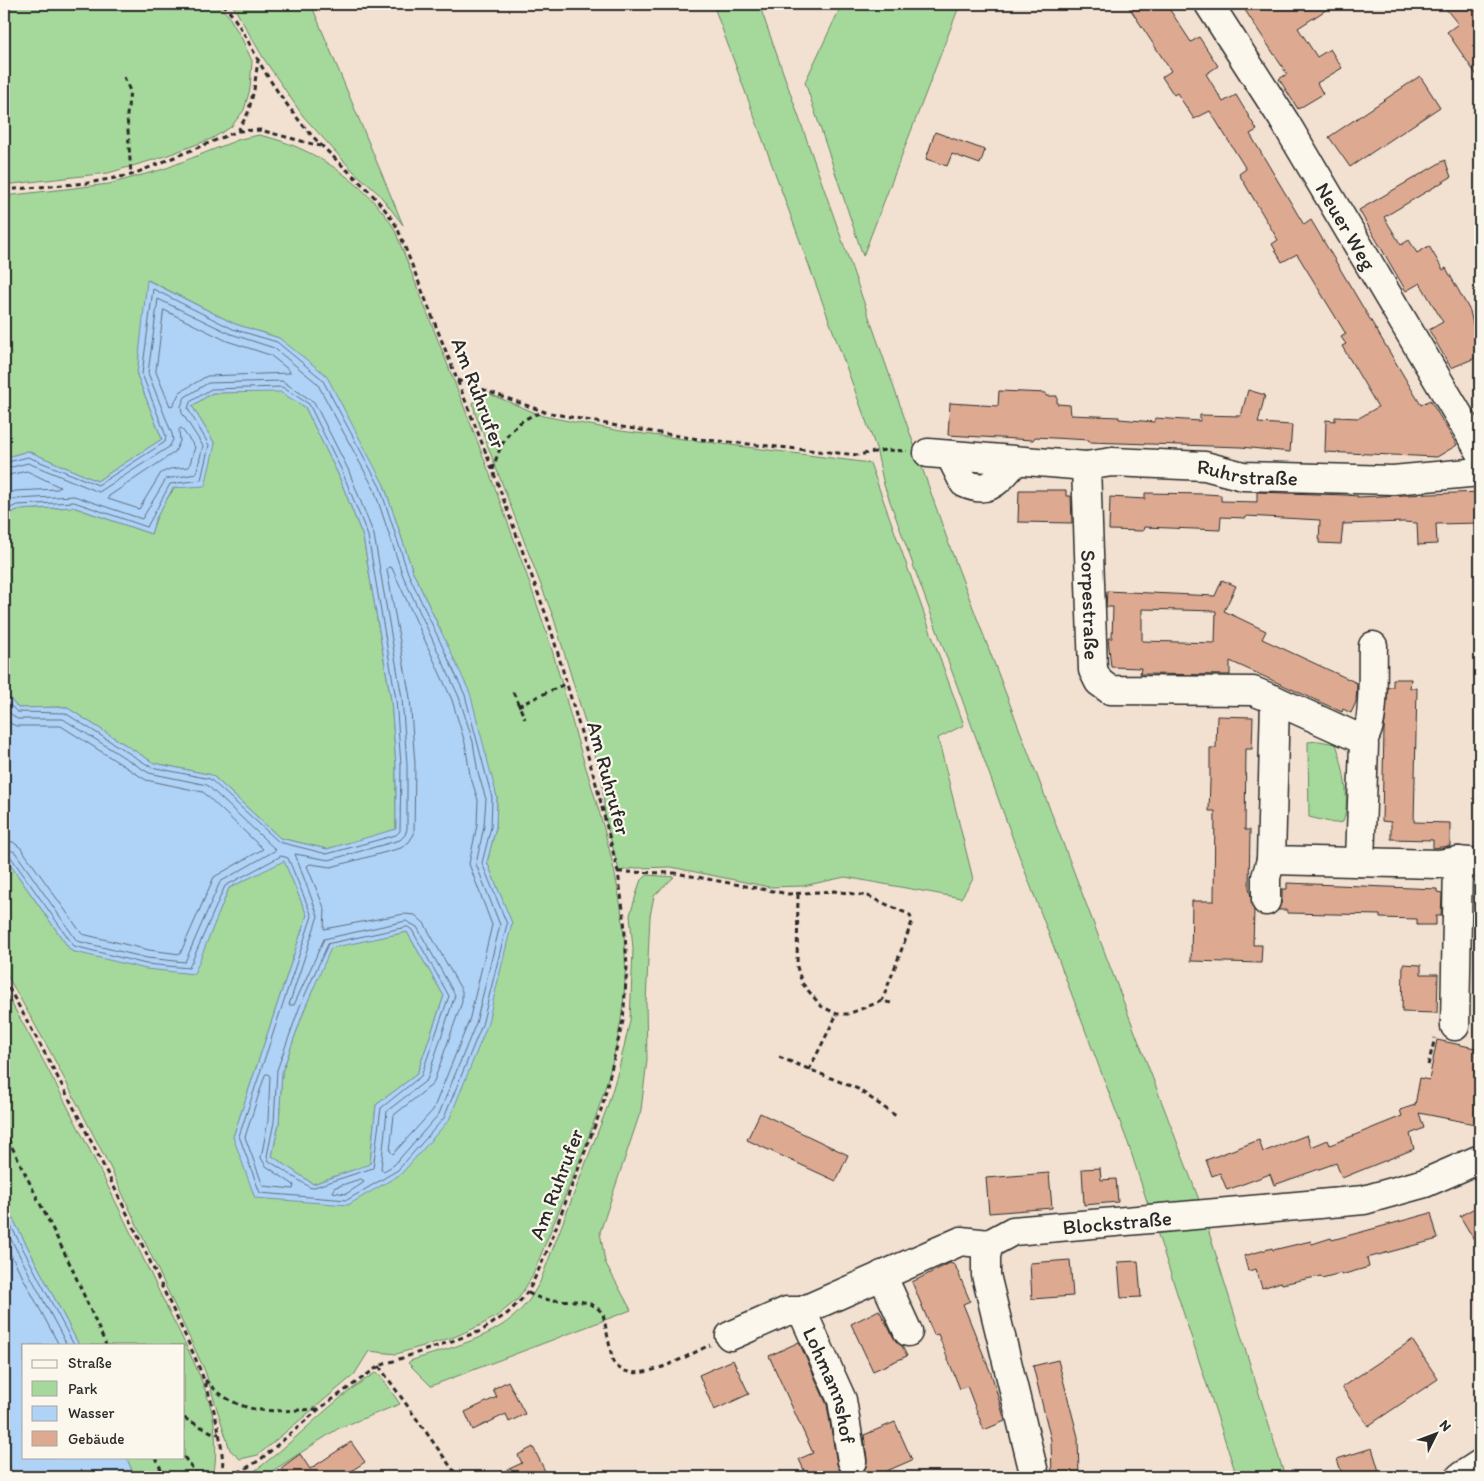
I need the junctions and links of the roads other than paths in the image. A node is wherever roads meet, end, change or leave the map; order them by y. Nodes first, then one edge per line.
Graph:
1 (1209, 4) edge
2 (1480, 450) edge
3 (929, 453) road end
4 (1086, 466) junction
5 (1480, 472) edge
6 (1373, 646) dead end
7 (1275, 700) junction
8 (1362, 740) junction
9 (1271, 860) junction
10 (1360, 862) junction
11 (1469, 862) edge
12 (1266, 901) dead end
13 (1455, 1026) dead end
14 (1480, 1159) edge
15 (989, 1244) junction
16 (882, 1275) junction
17 (802, 1311) junction
18 (908, 1332) dead end
19 (730, 1336) road end
20 (852, 1461) dead end
21 (1480, 1464) edge
22 (1035, 1477) edge
23 (1460, 1477) edge

1 - 2 street, Neuer Weg
3 - 4 street, Ruhrstraße
4 - 5 street, Ruhrstraße
4 - 7 street, Sorpestraße
6 - 8 street
7 - 8 street, Sorpestraße
7 - 9 street
8 - 10 street
9 - 10 street
9 - 12 street
10 - 11 street
11 - 13 street
14 - 15 street, Blockstraße
15 - 16 street, Lohmannshof
15 - 22 street
16 - 17 street, Lohmannshof
16 - 18 street
17 - 19 street, Lohmannshof
17 - 20 street, Lohmannshof
21 - 23 street

